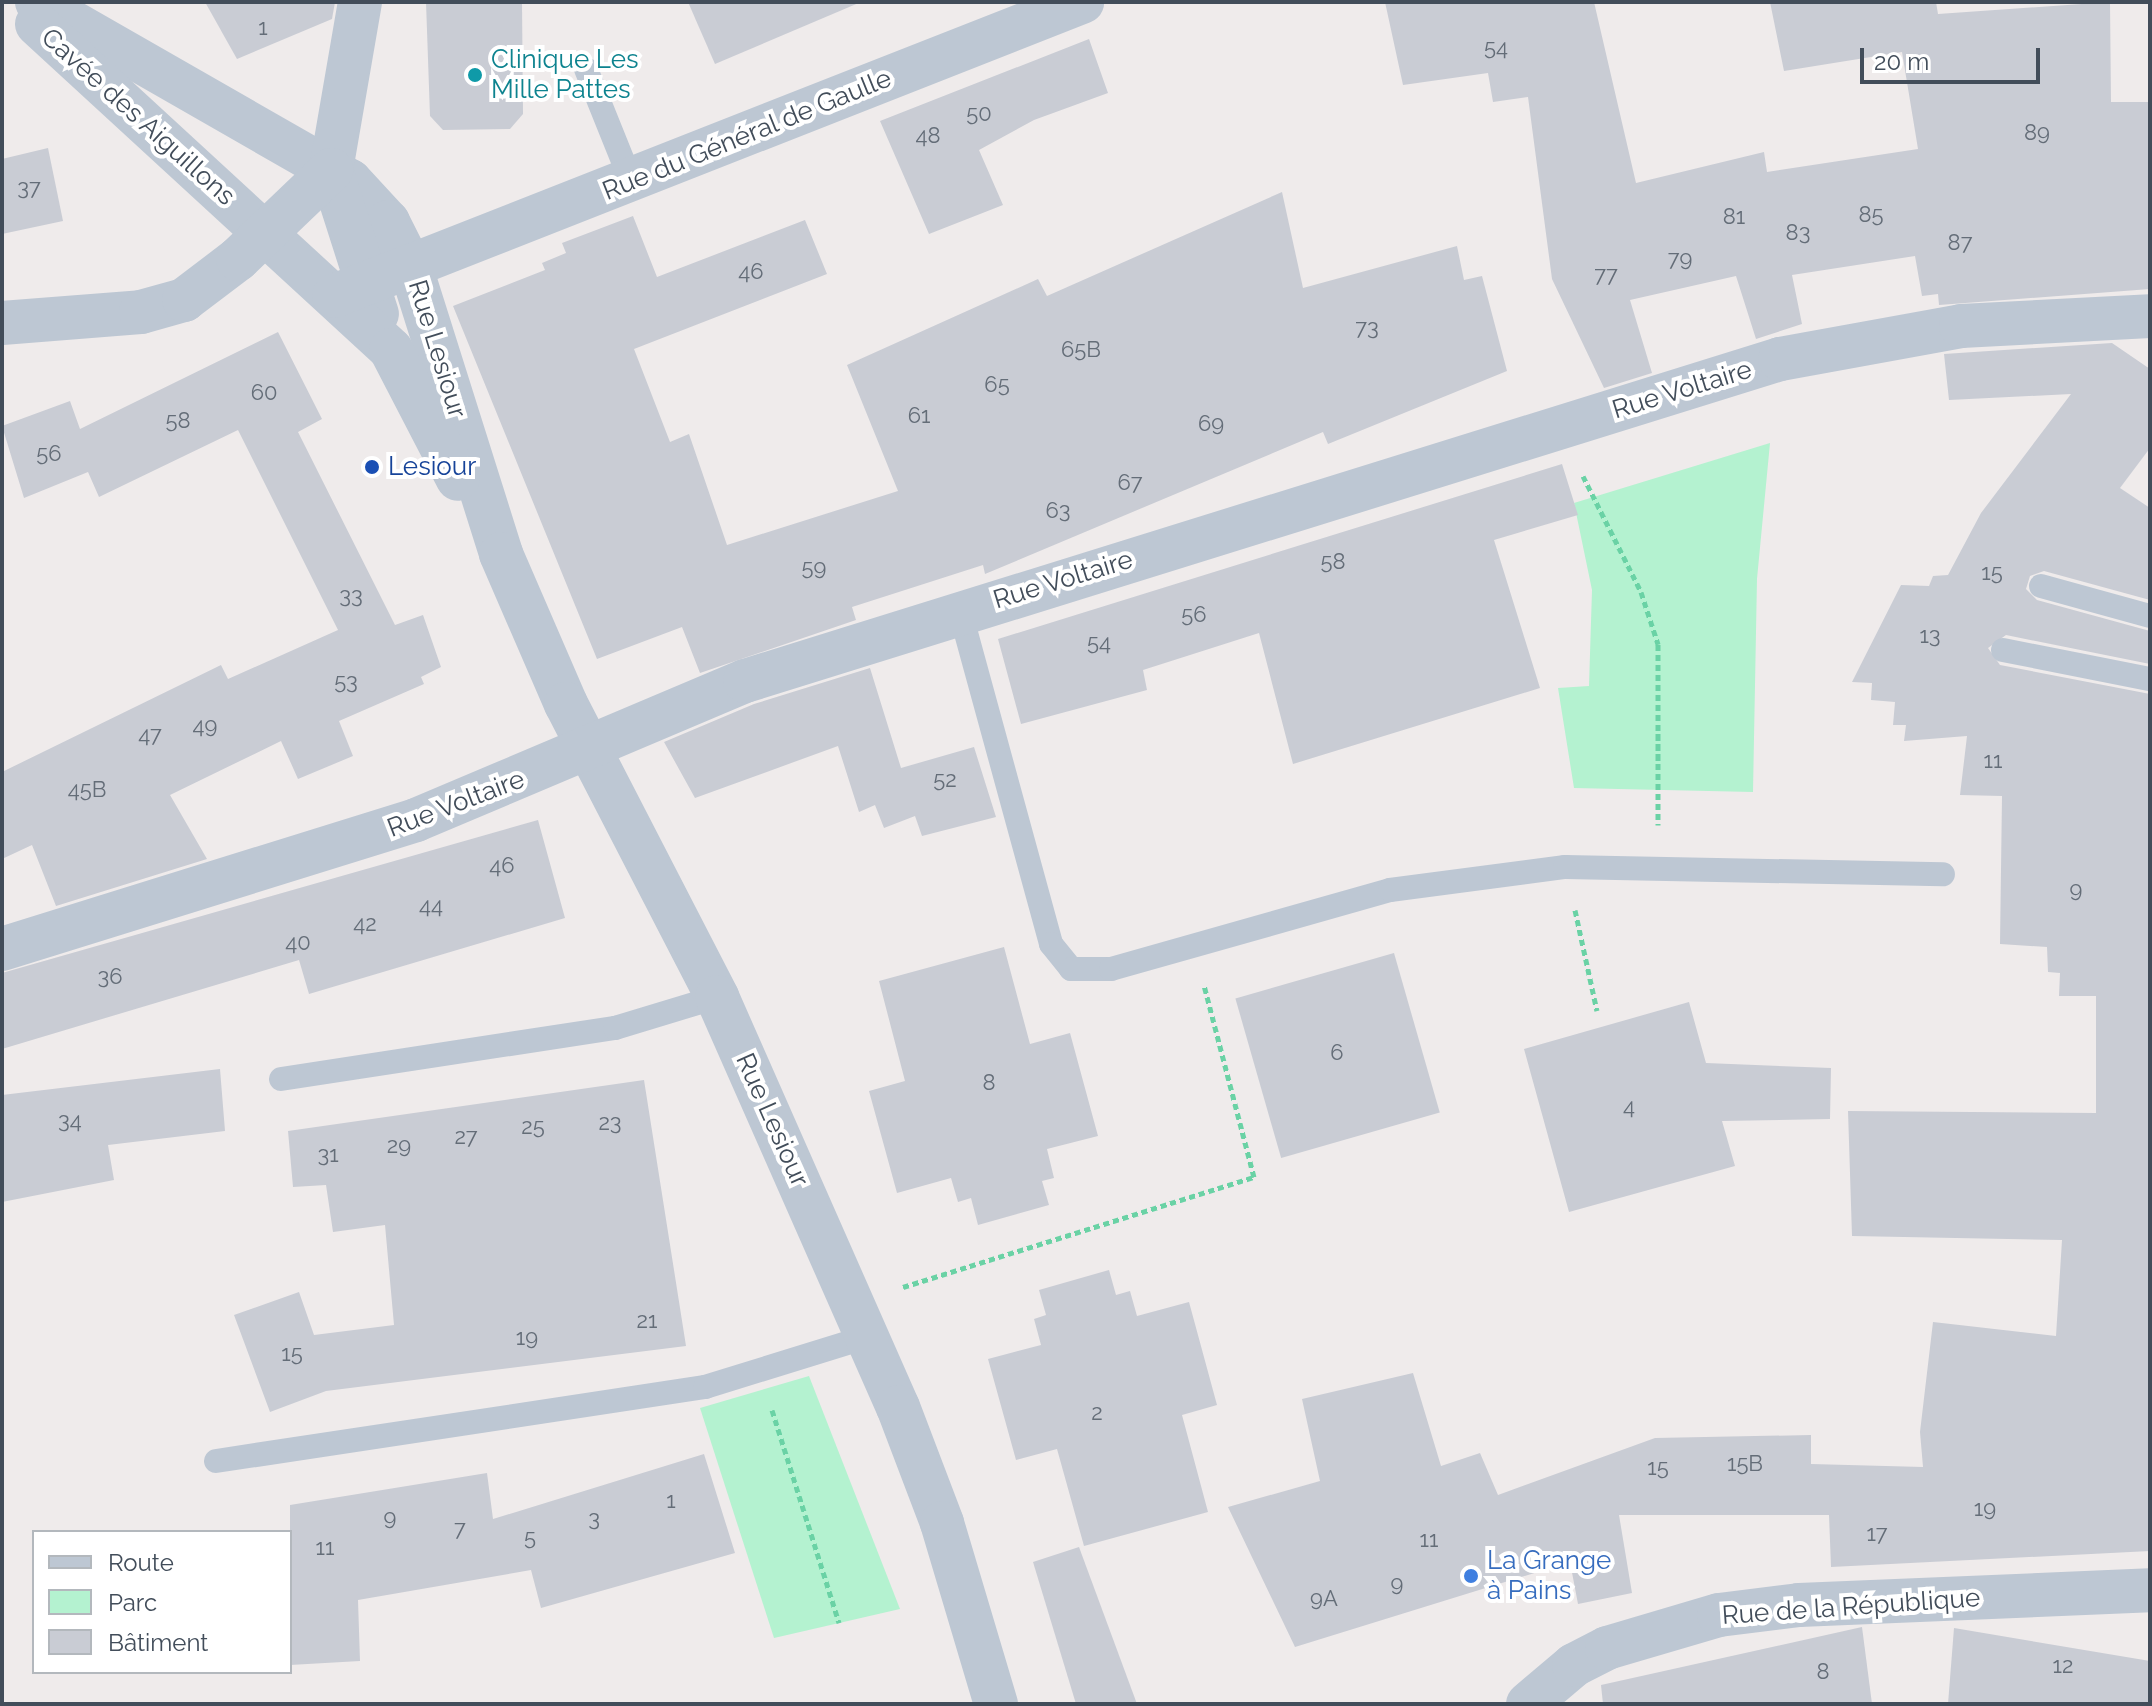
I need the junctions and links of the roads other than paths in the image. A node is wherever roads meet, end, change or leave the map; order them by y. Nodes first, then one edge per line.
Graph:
1 (10, 2) edge
2 (37, 2) edge
3 (360, 2) edge
4 (1082, 2) edge
5 (586, 69) dead end
6 (331, 170) junction
7 (631, 181) junction
8 (266, 232) junction
9 (411, 268) junction
10 (350, 291) junction
11 (2150, 316) edge
12 (2, 323) edge
13 (501, 554) junction
14 (2041, 586) dead end
15 (960, 611) junction
16 (2150, 616) edge
17 (2003, 650) dead end
18 (2150, 679) edge
19 (591, 748) junction
20 (1943, 874) dead end
21 (2, 949) edge
22 (717, 997) junction
23 (281, 1079) dead end
24 (860, 1320) junction
25 (216, 1461) dead end
26 (2150, 1590) edge
27 (996, 1704) edge
28 (1528, 1704) edge

1 - 8 street, Cavée des Aiguillons
2 - 6 street, Cavée des Aiguillons
3 - 6 street
4 - 7 street, Rue du Général de Gaulle
5 - 7 lane
6 - 8 street
6 - 9 street, Rue Lesiour
6 - 10 street
7 - 9 street, Rue du Général de Gaulle
8 - 10 street, Rue Lesiour
8 - 12 street
9 - 10 street, Rue du Général de Gaulle
9 - 13 street, Rue Lesiour
10 - 13 street, Rue Lesiour
11 - 15 street, Rue Voltaire
13 - 19 street, Rue Lesiour
14 - 16 lane
15 - 19 street, Rue Voltaire
15 - 20 lane
17 - 18 lane
19 - 21 street, Rue Voltaire
19 - 22 street, Rue Lesiour
22 - 23 lane
22 - 24 street, Rue Lesiour
24 - 25 lane
24 - 27 street, Rue Lesiour
26 - 28 street, Rue de la République

